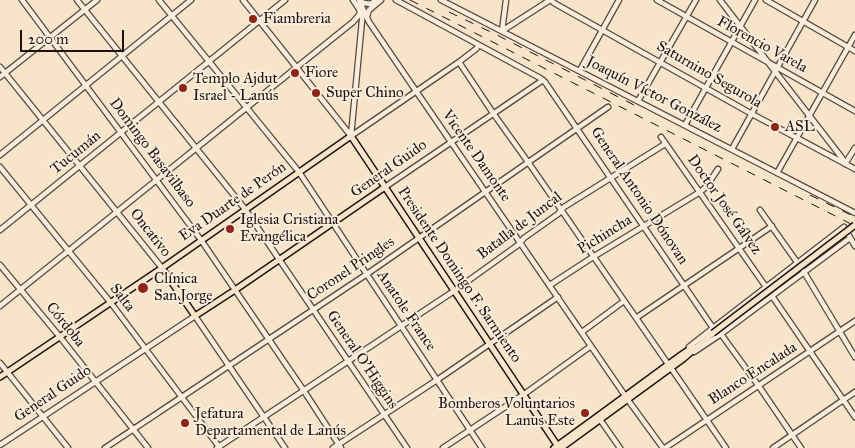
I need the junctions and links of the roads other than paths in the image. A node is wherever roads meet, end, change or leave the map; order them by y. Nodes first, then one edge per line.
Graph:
1 (22, 0) edge
2 (78, 0) edge
3 (97, 0) edge
4 (159, 0) edge
5 (190, 0) edge
6 (243, 0) edge
7 (284, 0) edge
8 (357, 0) edge
9 (377, 0) edge
10 (381, 0) edge
11 (396, 0) edge
12 (441, 0) edge
13 (506, 0) edge
14 (551, 0) edge
15 (619, 0) edge
16 (656, 0) edge
17 (696, 0) edge
18 (720, 0) edge
19 (755, 0) edge
20 (766, 0) edge
21 (815, 0) edge
22 (85, 10) junction
23 (363, 14) junction
24 (171, 16) junction
25 (686, 16) junction
26 (259, 21) junction
27 (803, 21) junction
28 (369, 22) junction
29 (362, 25) junction
30 (740, 26) junction
31 (602, 30) junction
32 (502, 31) junction
33 (855, 35) edge
34 (50, 37) junction
35 (731, 42) junction
36 (479, 45) junction
37 (848, 47) junction
38 (855, 51) edge
39 (122, 55) junction
40 (209, 62) junction
41 (459, 62) junction
42 (660, 62) junction
43 (767, 62) junction
44 (0, 67) edge
45 (297, 68) junction
46 (580, 70) junction
47 (776, 70) junction
48 (5, 73) junction
49 (0, 76) edge
50 (543, 80) junction
51 (86, 85) junction
52 (705, 88) junction
53 (416, 91) junction
54 (822, 92) junction
55 (159, 101) junction
56 (638, 102) junction
57 (608, 107) dead end
58 (246, 108) junction
59 (855, 110) edge
60 (492, 113) junction
61 (752, 114) junction
62 (809, 116) junction
63 (42, 120) junction
64 (685, 125) junction
65 (577, 128) junction
66 (121, 132) junction
67 (351, 136) junction
68 (661, 138) dead end
69 (797, 139) junction
70 (450, 142) junction
71 (666, 144) junction
72 (196, 147) junction
73 (855, 148) edge
74 (732, 150) junction
75 (0, 155) edge
76 (528, 162) junction
77 (845, 164) junction
78 (0, 166) edge
79 (80, 166) junction
80 (718, 169) dead end
81 (854, 169) edge
82 (299, 172) junction
83 (777, 173) junction
84 (855, 174) edge
85 (611, 178) junction
86 (156, 180) junction
87 (385, 187) junction
88 (485, 191) junction
89 (700, 192) junction
90 (31, 205) junction
91 (245, 209) junction
92 (760, 210) dead end
93 (561, 211) junction
94 (118, 212) junction
95 (855, 213) edge
96 (333, 223) junction
97 (855, 225) edge
98 (644, 226) junction
99 (772, 226) junction
100 (0, 230) edge
101 (419, 237) junction
102 (850, 238) junction
103 (201, 240) junction
104 (521, 242) junction
105 (855, 246) edge
106 (739, 248) junction
107 (68, 251) junction
108 (593, 257) junction
109 (280, 259) junction
110 (797, 262) junction
111 (0, 266) edge
112 (162, 268) junction
113 (804, 272) junction
114 (367, 274) junction
115 (550, 285) junction
116 (684, 286) junction
117 (766, 287) junction
118 (20, 290) junction
119 (234, 290) junction
120 (454, 291) junction
121 (772, 296) junction
122 (558, 297) junction
123 (624, 302) junction
124 (111, 303) junction
125 (0, 306) edge
126 (314, 310) junction
127 (195, 316) junction
128 (636, 318) junction
129 (855, 321) edge
130 (402, 326) junction
131 (713, 330) junction
132 (839, 331) junction
133 (582, 332) junction
134 (721, 334) junction
135 (60, 337) junction
136 (269, 339) junction
137 (490, 343) junction
138 (591, 346) junction
139 (145, 348) junction
140 (810, 351) junction
141 (682, 357) junction
142 (855, 357) edge
143 (349, 362) junction
144 (0, 363) edge
145 (228, 366) junction
146 (669, 366) junction
147 (7, 372) junction
148 (0, 378) edge
149 (437, 380) junction
150 (94, 382) junction
151 (758, 385) junction
152 (304, 391) junction
153 (855, 392) edge
154 (523, 394) junction
155 (182, 398) junction
156 (627, 398) junction
157 (844, 400) junction
158 (384, 414) junction
159 (43, 417) junction
160 (264, 417) junction
161 (855, 417) edge
162 (599, 418) junction
163 (706, 420) junction
164 (133, 430) junction
165 (470, 430) junction
166 (792, 435) junction
167 (0, 445) edge
168 (340, 446) edge
169 (558, 447) edge
170 (68, 448) edge
171 (105, 448) edge
172 (148, 448) edge
173 (219, 448) edge
174 (285, 448) edge
175 (333, 448) edge
176 (407, 448) edge
177 (443, 448) edge
178 (482, 448) edge
179 (620, 448) edge
180 (664, 448) edge
181 (726, 448) edge
182 (773, 448) edge
183 (801, 448) edge

1 - 34 street, Domingo Basavilbaso
2 - 22 street, General O'Higgins
3 - 22 street
4 - 24 street, Anatole France
5 - 24 street
6 - 26 street, Presidente Domingo F. Sarmiento
7 - 26 street, Tucumán
8 - 9 street
8 - 23 street, Vicente Damonte
10 - 23 street
11 - 36 street
12 - 32 street, Joaquín Víctor González
13 - 32 street
14 - 31 street, Saturnino Segurola
14 - 32 street
15 - 31 street
16 - 25 street, Florencio Varela
17 - 25 street
18 - 30 street
19 - 30 street
20 - 27 street
21 - 27 street
22 - 34 street
22 - 39 street, General O'Higgins
23 - 28 street, Vicente Damonte
23 - 29 street
23 - 45 street
24 - 39 street
24 - 40 street, Anatole France
25 - 35 street, Florencio Varela
25 - 42 street
26 - 40 street, Tucumán
26 - 45 street, Presidente Domingo F. Sarmiento
27 - 37 street
27 - 47 street
28 - 29 street
28 - 53 street, Vicente Damonte
29 - 67 street
30 - 35 street
30 - 43 street
31 - 42 street, Saturnino Segurola
31 - 46 street
32 - 46 street, Joaquín Víctor González
33 - 37 street
34 - 48 street
34 - 51 street, Domingo Basavilbaso
35 - 43 street, Florencio Varela
35 - 52 street
36 - 41 street, Eva Duarte de Perón
36 - 50 street
37 - 38 street
37 - 54 street
39 - 51 street
39 - 55 street, General O'Higgins
40 - 55 street, Tucumán
40 - 58 street, Anatole France
41 - 53 street, Eva Duarte de Perón
41 - 60 street
42 - 52 street, Saturnino Segurola
42 - 56 street
43 - 47 street, Florencio Varela
44 - 48 street, Oncativo
45 - 58 street
45 - 67 street, Presidente Domingo F. Sarmiento
46 - 56 street, Joaquín Víctor González
47 - 54 street, Florencio Varela
47 - 61 street
47 - 62 street
48 - 49 street
48 - 63 street, Oncativo
50 - 60 street, General Guido
50 - 65 street, General Antonio Dónovan
51 - 63 street
51 - 66 street, Domingo Basavilbaso
52 - 61 street, Saturnino Segurola
52 - 64 street
53 - 67 street, Eva Duarte de Perón
53 - 70 street, Vicente Damonte
54 - 59 street, Florencio Varela
54 - 62 street
55 - 66 street, Tucumán
55 - 72 street, General O'Higgins
56 - 64 street, Joaquín Víctor González
57 - 65 street, Coronel Pringles
58 - 72 street
58 - 82 street, Anatole France
60 - 70 street, General Guido
60 - 76 street
61 - 69 street, Saturnino Segurola
61 - 74 street
62 - 69 street
62 - 77 street
63 - 75 street
63 - 79 street, Oncativo
64 - 74 street, Joaquín Víctor González
65 - 76 street, Coronel Pringles
65 - 85 street, General Antonio Dónovan
66 - 79 street, Tucumán
66 - 86 street, Domingo Basavilbaso
67 - 82 main road, Eva Duarte de Perón
67 - 87 main road, Presidente Domingo F. Sarmiento
68 - 71 street, Doctor José Gálvez
69 - 77 street, Saturnino Segurola
69 - 83 street
70 - 87 street, General Guido
70 - 88 street, Vicente Damonte
71 - 85 street, Batalla de Juncal
71 - 89 street, Doctor José Gálvez
72 - 86 street
72 - 91 street, General O'Higgins
73 - 77 street
74 - 83 street, Joaquín Víctor González
76 - 88 street, Coronel Pringles
76 - 93 street
77 - 81 street, Saturnino Segurola
78 - 90 street, Salta
79 - 90 street, Tucumán
79 - 94 street, Oncativo
80 - 89 street, Pichincha
81 - 84 street
82 - 91 main road, Eva Duarte de Perón
82 - 96 street, Anatole France
83 - 95 street, Joaquín Víctor González
85 - 93 street, Batalla de Juncal
85 - 98 street, General Antonio Dónovan
86 - 94 street
86 - 103 street, Domingo Basavilbaso
87 - 96 main road, General Guido
87 - 101 main road, Presidente Domingo F. Sarmiento
88 - 101 street, Coronel Pringles
88 - 104 street, Vicente Damonte
89 - 98 street, Pichincha
89 - 106 street, Doctor José Gálvez
90 - 100 street, Tucumán
90 - 107 street, Salta
91 - 103 main road, Eva Duarte de Perón
91 - 109 street, General O'Higgins
92 - 99 street
93 - 104 street, Batalla de Juncal
93 - 108 street
94 - 107 street
94 - 112 street, Oncativo
96 - 109 main road, General Guido
96 - 114 street, Anatole France
97 - 131 main road, bridge
98 - 108 street, Pichincha
98 - 116 street, General Antonio Dónovan
99 - 106 street
99 - 110 street
101 - 114 street, Coronel Pringles
101 - 120 main road, Presidente Domingo F. Sarmiento
102 - 105 street
102 - 110 street
102 - 113 street
103 - 112 main road, Eva Duarte de Perón
103 - 119 street, Domingo Basavilbaso
104 - 115 street, Vicente Damonte
104 - 120 street, Batalla de Juncal
106 - 116 street
106 - 117 street, Doctor José Gálvez
107 - 118 street
107 - 124 street, Salta
108 - 115 street, Pichincha
108 - 123 street
109 - 119 main road, General Guido
109 - 126 street, General O'Higgins
110 - 113 street
110 - 117 street
111 - 118 street, Córdoba
112 - 124 main road, Eva Duarte de Perón
112 - 127 main road, Oncativo
113 - 121 street
113 - 132 street
114 - 126 street, Coronel Pringles
114 - 130 street, Anatole France
115 - 122 street, Vicente Damonte
116 - 128 street
116 - 131 street, General Antonio Dónovan
117 - 131 street
118 - 125 street
118 - 135 street, Córdoba
119 - 127 main road, General Guido
119 - 136 street, Domingo Basavilbaso
120 - 130 street, Batalla de Juncal
120 - 137 main road, Presidente Domingo F. Sarmiento
121 - 134 street
121 - 140 street
122 - 133 street, Vicente Damonte
122 - 137 street
123 - 128 street
123 - 133 street
124 - 135 main road, Eva Duarte de Perón
124 - 139 street, Salta
126 - 136 street, Coronel Pringles
126 - 143 street, General O'Higgins
127 - 139 street, General Guido
127 - 145 street, Oncativo
128 - 146 street
129 - 132 street, Blanco Encalada
130 - 143 street, Batalla de Juncal
130 - 149 street, Anatole France
131 - 141 street
131 - 141 main road
132 - 140 street, Blanco Encalada
132 - 142 street
133 - 138 street, Vicente Damonte
134 - 141 street
134 - 151 street
135 - 147 main road, Eva Duarte de Perón
135 - 150 street, Córdoba
136 - 145 street, Coronel Pringles
136 - 152 street, Domingo Basavilbaso
137 - 149 street
137 - 154 main road, Presidente Domingo F. Sarmiento
138 - 154 street
138 - 156 street, Vicente Damonte
139 - 150 street, General Guido
139 - 155 street, Salta
140 - 151 street, Blanco Encalada
140 - 157 street
141 - 146 main road
143 - 152 street, Batalla de Juncal
143 - 158 street, General O'Higgins
144 - 147 street
145 - 155 street, Coronel Pringles
145 - 160 street, Oncativo
146 - 156 main road
146 - 163 street
147 - 148 main road, Eva Duarte de Perón
147 - 159 street
149 - 158 street
149 - 165 street, Anatole France
150 - 159 street, General Guido
150 - 164 street, Córdoba
151 - 163 street, Blanco Encalada
151 - 166 street
152 - 160 street, Batalla de Juncal
152 - 168 street, Domingo Basavilbaso
153 - 157 street
154 - 165 street
154 - 169 main road, Presidente Domingo F. Sarmiento
155 - 164 street, Coronel Pringles
155 - 173 street, Salta
156 - 162 main road
156 - 180 street, Vicente Damonte
157 - 161 street
157 - 166 street
158 - 168 street
158 - 176 street, General O'Higgins
159 - 167 street, General Guido
159 - 170 street
160 - 173 street, Batalla de Juncal
160 - 174 street, Oncativo
162 - 169 main road
162 - 179 street
163 - 180 street, Blanco Encalada
163 - 181 street
164 - 171 street, Coronel Pringles
164 - 172 street, Córdoba
165 - 177 street
165 - 178 street, Anatole France
166 - 182 street
166 - 183 street
168 - 175 street

